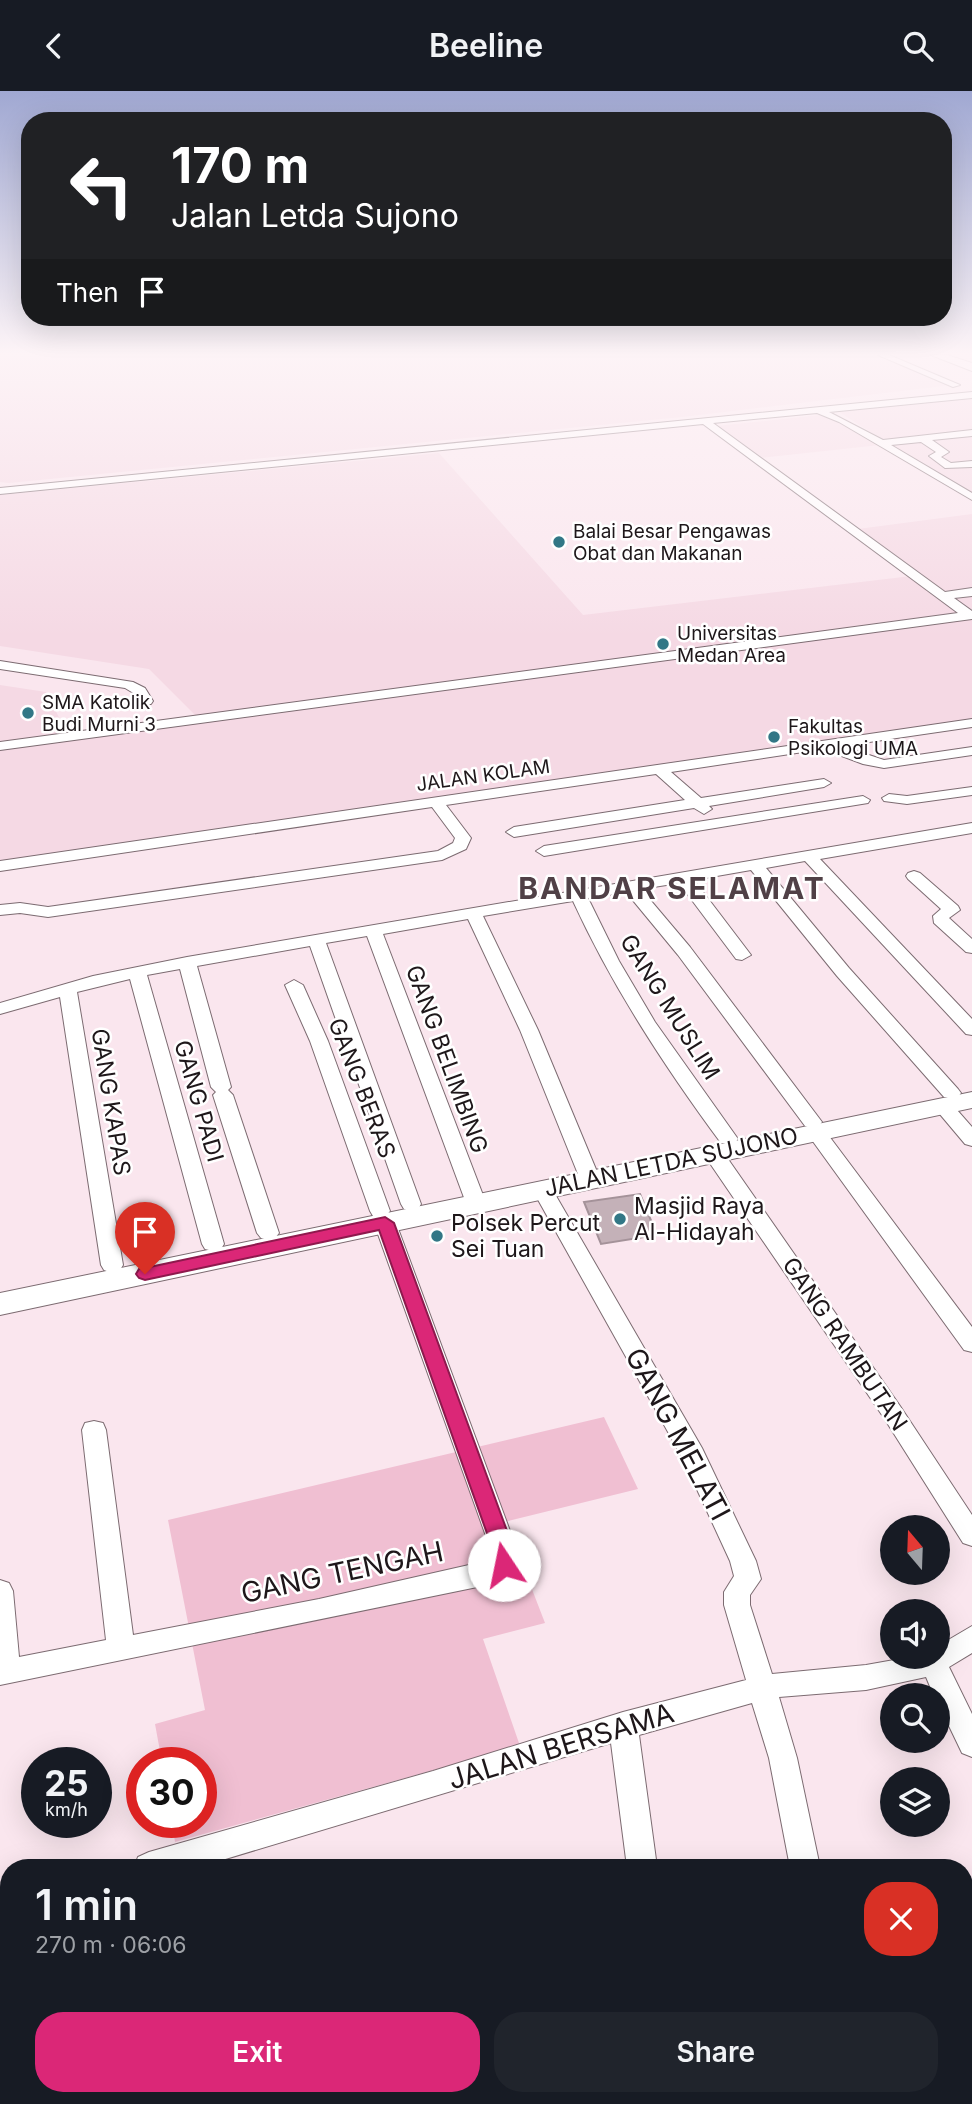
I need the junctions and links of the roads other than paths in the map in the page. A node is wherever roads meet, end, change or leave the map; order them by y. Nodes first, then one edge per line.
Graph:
1 (405, 449) edge
2 (742, 449) edge
3 (891, 449) edge
4 (939, 449) edge
5 (972, 464) edge
6 (972, 488) edge
7 (0, 489) edge
8 (959, 489) junction
9 (972, 497) edge
10 (972, 591) edge
11 (944, 596) junction
12 (971, 616) edge
13 (0, 665) edge
14 (146, 701) dead end
15 (972, 723) edge
16 (947, 726) junction
17 (824, 745) junction
18 (0, 746) edge
19 (972, 749) edge
20 (659, 769) junction
21 (824, 783) dead end
22 (972, 791) edge
23 (889, 798) dead end
24 (863, 800) dead end
25 (436, 802) junction
26 (699, 803) junction
27 (718, 822) junction
28 (971, 829) edge
29 (514, 832) dead end
30 (544, 851) dead end
31 (809, 856) junction
32 (0, 866) edge
33 (757, 866) junction
34 (914, 876) dead end
35 (684, 878) junction
36 (630, 887) junction
37 (579, 896) junction
38 (0, 910) edge
39 (473, 912) junction
40 (374, 931) junction
41 (316, 940) junction
42 (972, 948) edge
43 (742, 955) dead end
44 (187, 962) junction
45 (137, 972) junction
46 (293, 985) dead end
47 (67, 988) junction
48 (0, 1009) edge
49 (972, 1030) edge
50 (959, 1097) edge
51 (814, 1127) junction
52 (972, 1140) edge
53 (721, 1146) junction
54 (587, 1174) junction
55 (542, 1189) junction
56 (473, 1197) junction
57 (411, 1204) junction
58 (383, 1217) junction
59 (268, 1233) junction
60 (213, 1244) junction
61 (112, 1265) junction
62 (0, 1288) edge
63 (0, 1304) edge
64 (972, 1344) edge
65 (94, 1430) dead end
66 (972, 1536) edge
67 (0, 1591) edge
68 (972, 1638) edge
69 (121, 1649) junction
70 (950, 1653) edge
71 (913, 1669) edge
72 (935, 1669) edge
73 (4, 1672) edge
74 (763, 1688) junction
75 (623, 1725) junction
76 (972, 1744) edge
77 (177, 1859) edge
78 (641, 1859) edge
79 (803, 1859) edge

1 - 7 street
2 - 11 street
3 - 8 street
4 - 5 street
6 - 8 street
8 - 9 street
10 - 11 street
11 - 12 street
12 - 18 street
13 - 14 street
15 - 16 street, JALAN KOLAM
16 - 17 street, JALAN KOLAM
16 - 19 street
17 - 19 street
17 - 20 street, JALAN KOLAM
20 - 25 street, JALAN KOLAM
20 - 26 street
21 - 26 street
22 - 23 street
24 - 27 street
25 - 32 street, JALAN KOLAM
25 - 38 street
26 - 27 street
26 - 29 street
27 - 30 street
28 - 31 street
31 - 33 street
31 - 49 street
33 - 35 street
33 - 50 street
34 - 42 street
35 - 36 street
35 - 43 street
36 - 37 street
36 - 51 street
37 - 39 street
37 - 53 street, GANG MUSLIM
39 - 40 street
39 - 54 street
40 - 41 street
40 - 56 street, GANG BELIMBING
41 - 44 street
41 - 57 street
44 - 45 street
44 - 59 street
45 - 47 street
45 - 60 street, GANG PADI
46 - 58 street, GANG BERAS
47 - 48 street
47 - 61 street, GANG KAPAS
50 - 51 highway, JALAN LETDA SUJONO
50 - 52 street
51 - 53 highway, JALAN LETDA SUJONO
51 - 64 street
53 - 54 highway, JALAN LETDA SUJONO
53 - 66 street, GANG RAMBUTAN
54 - 55 highway, JALAN LETDA SUJONO
54 - 56 highway, JALAN LETDA SUJONO
55 - 56 highway, JALAN LETDA SUJONO
55 - 74 street, GANG MELATI
56 - 57 highway, JALAN LETDA SUJONO
56 - 58 highway, JALAN LETDA SUJONO
57 - 58 highway, JALAN LETDA SUJONO
58 - 59 highway, JALAN LETDA SUJONO
58 - 63 highway, JALAN LETDA SUJONO
58 - 69 street, GANG TENGAH
59 - 60 highway, JALAN LETDA SUJONO
60 - 61 highway, JALAN LETDA SUJONO
61 - 62 highway, JALAN LETDA SUJONO
65 - 69 street
67 - 73 street
68 - 70 street, JALAN BERSAMA
69 - 73 street, GANG TENGAH
71 - 74 street, JALAN BERSAMA
72 - 76 street
74 - 75 street, JALAN BERSAMA
74 - 79 street, GANG MELATI
75 - 77 street, JALAN BERSAMA
75 - 78 street

